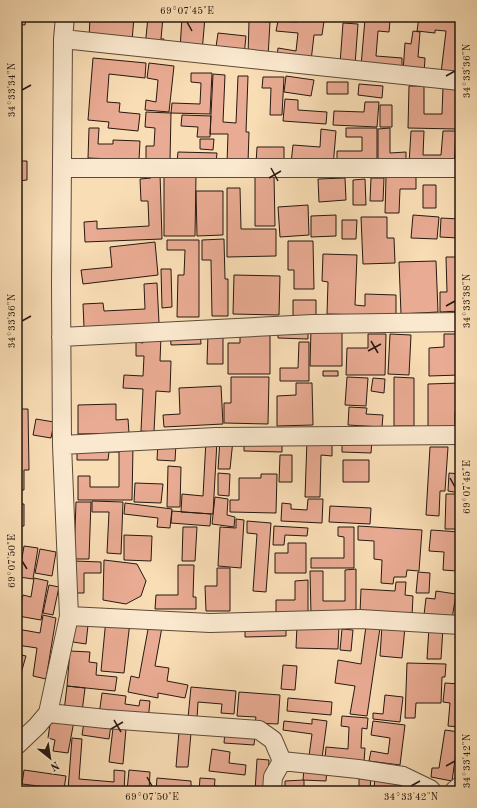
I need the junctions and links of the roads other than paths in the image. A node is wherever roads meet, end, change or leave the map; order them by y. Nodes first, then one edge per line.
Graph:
1 (65, 17) edge
2 (63, 39) junction
3 (460, 81) edge
4 (62, 168) junction
5 (460, 168) edge
6 (460, 322) edge
7 (62, 338) junction
8 (460, 436) edge
9 (62, 445) junction
10 (69, 616) junction
11 (460, 626) edge
12 (48, 713) junction
13 (17, 745) edge
14 (282, 761) junction
15 (460, 786) edge
16 (272, 791) edge
17 (432, 791) edge
18 (454, 791) edge

1 - 2 street
2 - 3 street
2 - 4 street
4 - 5 street
4 - 7 street
6 - 7 street
7 - 9 street
8 - 9 street
9 - 10 street
10 - 11 street
10 - 12 street
12 - 13 street
12 - 14 street
14 - 16 street
14 - 17 street
15 - 18 street

